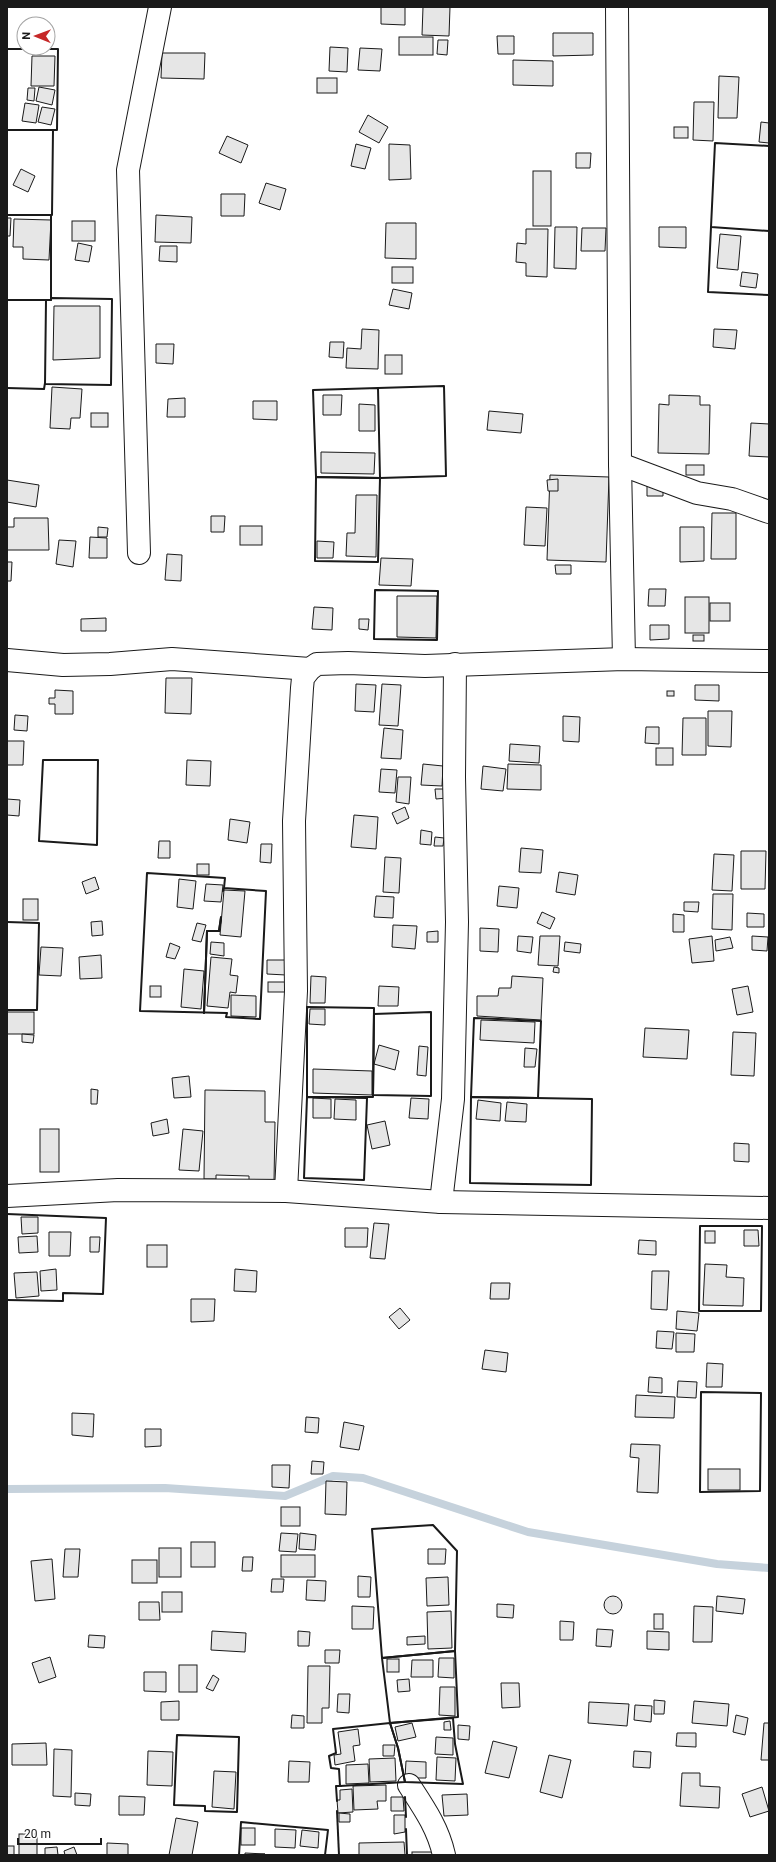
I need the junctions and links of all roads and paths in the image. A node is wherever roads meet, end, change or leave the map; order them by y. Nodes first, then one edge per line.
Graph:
1 (160, 7) edge
2 (617, 7) edge
3 (620, 464) junction
4 (769, 512) edge
5 (139, 552) dead end
6 (624, 659) junction
7 (7, 660) edge
8 (769, 661) edge
9 (455, 664) junction
10 (310, 669) junction
11 (286, 1191) junction
12 (7, 1196) edge
13 (441, 1202) junction
14 (769, 1208) edge
15 (409, 1785) dead end
16 (444, 1855) edge

1 - 5 street
2 - 3 street
3 - 4 street
3 - 6 street
6 - 8 street
6 - 9 street
7 - 10 street
9 - 10 street
9 - 13 street
10 - 11 street
11 - 12 street
11 - 13 street
13 - 14 street
15 - 16 street

